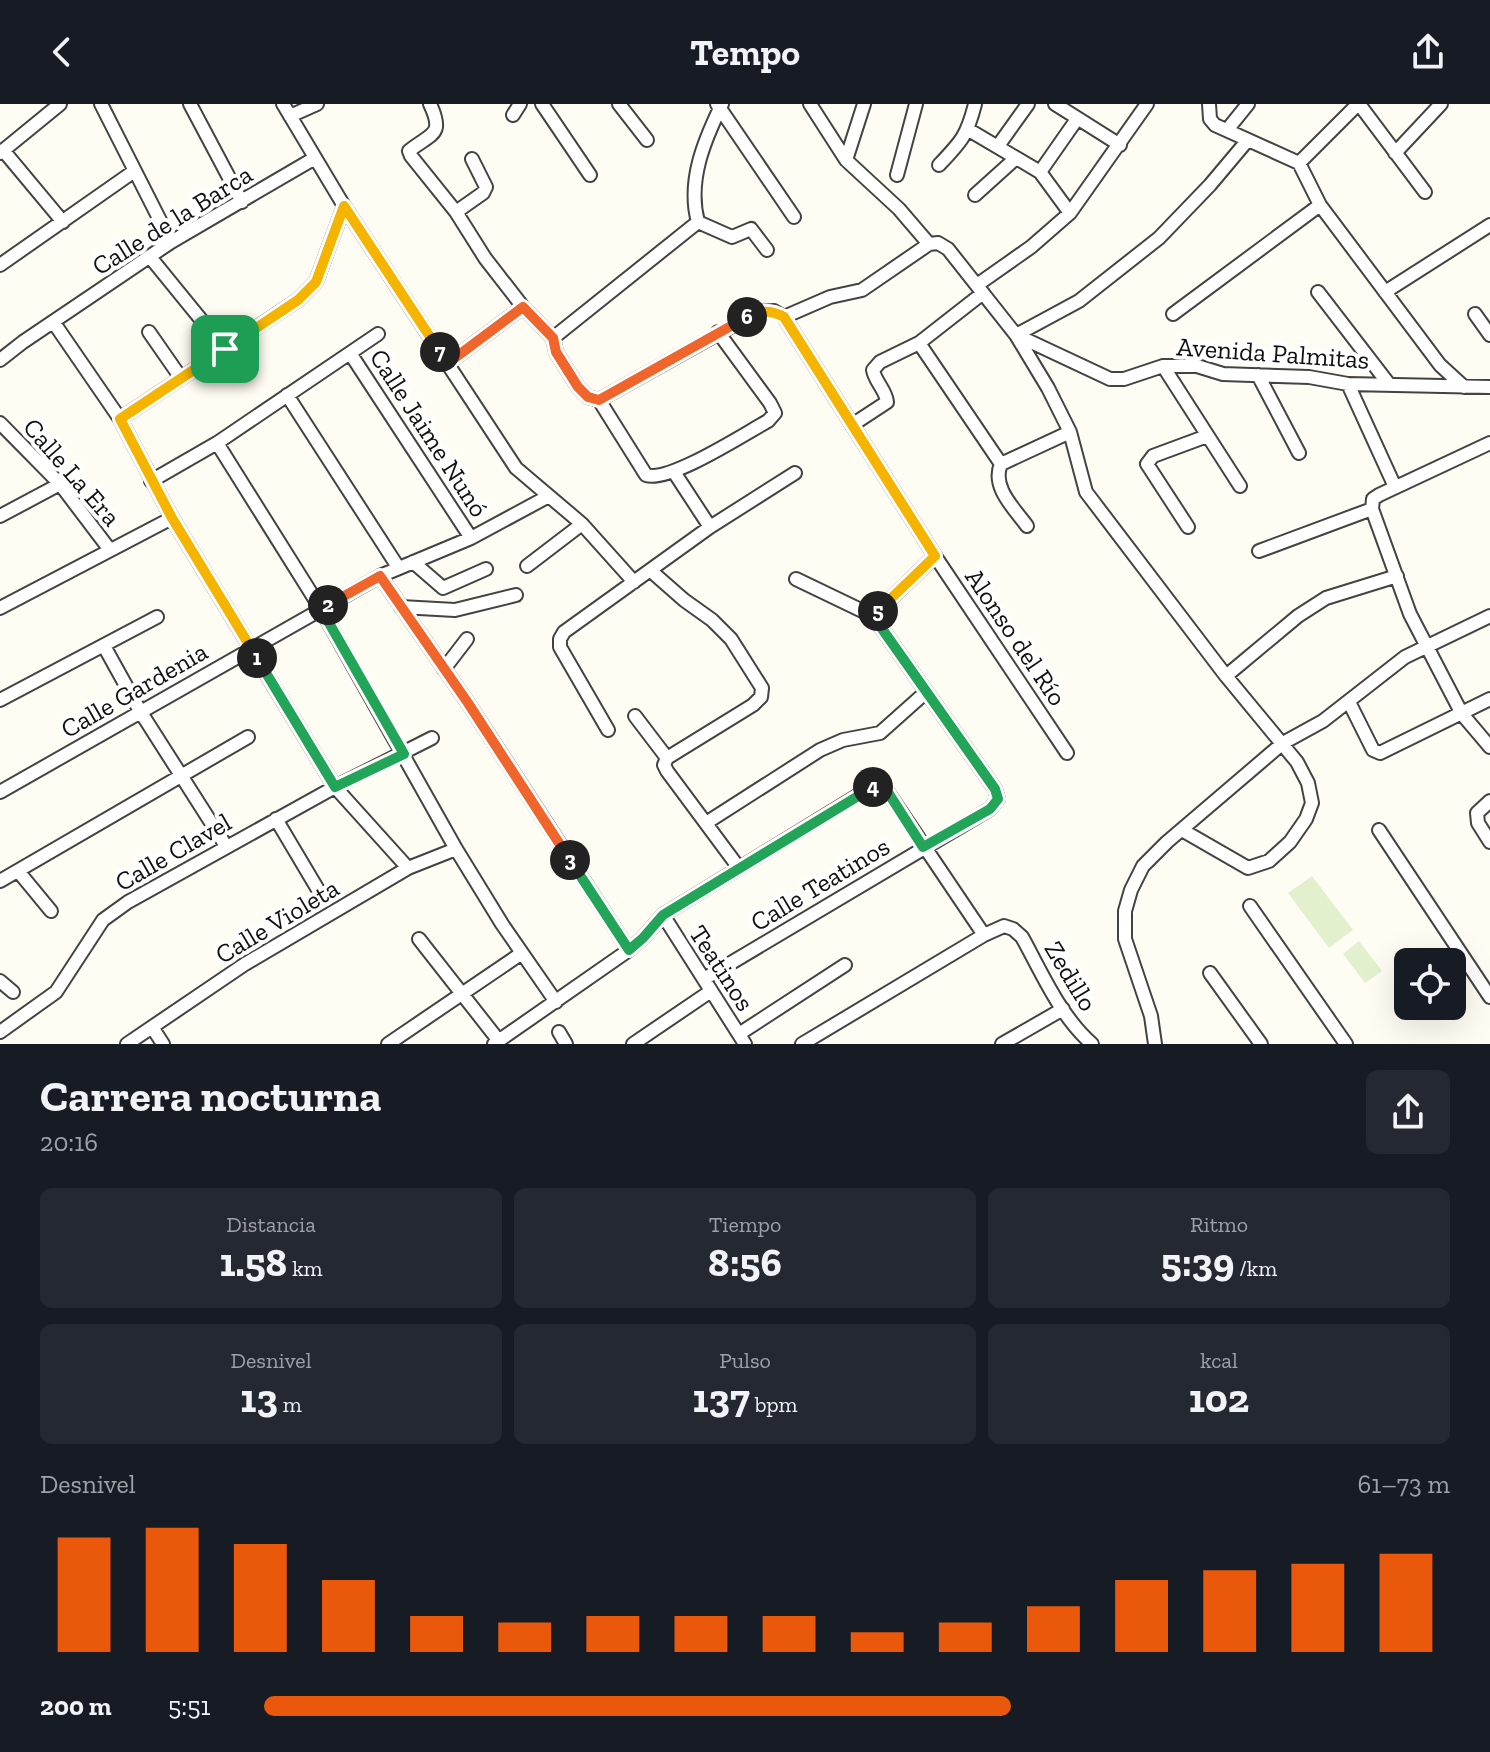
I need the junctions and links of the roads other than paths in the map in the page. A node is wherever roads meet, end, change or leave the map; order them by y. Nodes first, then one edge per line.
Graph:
1 (60, 104) edge
2 (101, 104) edge
3 (190, 104) edge
4 (283, 104) edge
5 (317, 104) edge
6 (430, 104) edge
7 (542, 104) edge
8 (619, 104) edge
9 (810, 104) edge
10 (864, 104) edge
11 (916, 104) edge
12 (975, 104) edge
13 (1028, 104) edge
14 (1055, 104) edge
15 (1147, 104) edge
16 (1209, 104) edge
17 (1248, 104) edge
18 (1358, 104) edge
19 (1441, 104) edge
20 (720, 105) edge
21 (290, 116) junction
22 (1077, 119) junction
23 (969, 130) junction
24 (1227, 130) junction
25 (647, 140) dead end
26 (1247, 141) junction
27 (1120, 145) junction
28 (998, 146) junction
29 (2, 152) edge
30 (1395, 153) junction
31 (315, 158) junction
32 (472, 159) dead end
33 (1015, 159) junction
34 (846, 160) junction
35 (1299, 163) junction
36 (939, 165) dead end
37 (133, 172) junction
38 (1040, 172) junction
39 (590, 175) dead end
40 (897, 175) dead end
41 (1425, 192) dead end
42 (975, 195) dead end
43 (242, 202) junction
44 (1320, 205) junction
45 (344, 206) junction
46 (456, 212) junction
47 (1070, 213) junction
48 (794, 217) dead end
49 (63, 222) junction
50 (698, 222) junction
51 (1490, 225) edge
52 (171, 242) junction
53 (929, 244) junction
54 (767, 250) dead end
55 (150, 257) junction
56 (0, 265) edge
57 (980, 289) junction
58 (1318, 292) dead end
59 (1385, 292) junction
60 (523, 307) junction
61 (1173, 314) dead end
62 (1475, 314) dead end
63 (784, 317) junction
64 (54, 323) junction
65 (149, 332) dead end
66 (718, 332) junction
67 (378, 334) dead end
68 (1016, 335) junction
69 (1490, 335) edge
70 (553, 338) junction
71 (919, 343) junction
72 (225, 349) junction
73 (350, 353) junction
74 (0, 360) edge
75 (448, 363) junction
76 (1163, 366) junction
77 (1258, 375) junction
78 (181, 378) junction
79 (1388, 383) junction
80 (1348, 384) junction
81 (1464, 387) junction
82 (1490, 387) edge
83 (287, 395) junction
84 (599, 400) junction
85 (120, 419) junction
86 (0, 423) edge
87 (852, 425) junction
88 (1070, 432) junction
89 (1207, 436) junction
90 (217, 443) junction
91 (1490, 443) edge
92 (1299, 453) dead end
93 (1001, 464) junction
94 (674, 472) junction
95 (795, 473) dead end
96 (151, 481) junction
97 (60, 484) junction
98 (1240, 486) dead end
99 (1395, 487) junction
100 (547, 497) junction
101 (1372, 504) junction
102 (0, 516) edge
103 (172, 518) junction
104 (582, 524) junction
105 (1027, 526) dead end
106 (710, 527) junction
107 (1188, 527) dead end
108 (471, 538) junction
109 (110, 550) junction
110 (1259, 551) dead end
111 (935, 556) junction
112 (413, 562) junction
113 (527, 566) dead end
114 (398, 567) junction
115 (486, 569) dead end
116 (651, 571) junction
117 (380, 576) junction
118 (1397, 576) junction
119 (796, 579) dead end
120 (634, 582) junction
121 (516, 595) dead end
122 (401, 607) junction
123 (0, 608) edge
124 (321, 609) junction
125 (873, 616) junction
126 (1490, 616) edge
127 (157, 617) dead end
128 (467, 639) dead end
129 (104, 646) junction
130 (1427, 646) junction
131 (252, 648) junction
132 (444, 669) junction
133 (1226, 676) junction
134 (926, 692) junction
135 (1490, 699) edge
136 (0, 700) edge
137 (1349, 702) junction
138 (140, 711) junction
139 (1462, 714) junction
140 (635, 716) dead end
141 (608, 730) dead end
142 (248, 737) dead end
143 (432, 738) dead end
144 (1283, 743) junction
145 (1490, 747) edge
146 (1067, 753) dead end
147 (404, 754) junction
148 (667, 758) junction
149 (183, 776) junction
150 (335, 787) junction
151 (0, 792) edge
152 (1490, 801) edge
153 (276, 819) junction
154 (706, 823) junction
155 (1182, 830) junction
156 (1379, 830) dead end
157 (1490, 842) edge
158 (226, 846) junction
159 (923, 847) junction
160 (456, 849) junction
161 (408, 868) junction
162 (739, 868) junction
163 (18, 871) junction
164 (0, 881) edge
165 (317, 888) dead end
166 (1250, 906) dead end
167 (51, 911) dead end
168 (663, 915) junction
169 (984, 935) junction
170 (419, 939) dead end
171 (629, 950) junction
172 (522, 953) junction
173 (845, 965) dead end
174 (1210, 973) dead end
175 (0, 981) edge
176 (708, 985) junction
177 (13, 992) dead end
178 (464, 993) junction
179 (1490, 997) edge
180 (556, 1002) junction
181 (1063, 1009) junction
182 (0, 1016) edge
183 (152, 1027) junction
184 (5, 1029) edge
185 (559, 1032) dead end
186 (742, 1039) edge
187 (496, 1042) edge
188 (127, 1044) edge
189 (163, 1044) edge
190 (388, 1044) edge
191 (566, 1044) edge
192 (633, 1044) edge
193 (802, 1044) edge
194 (1002, 1044) edge
195 (1092, 1044) edge
196 (1155, 1044) edge
197 (1261, 1044) edge
198 (1346, 1044) edge

1 - 29 street
2 - 37 street
3 - 43 street
4 - 21 street
5 - 21 street
6 - 46 street
7 - 39 street
8 - 25 street
9 - 34 street
10 - 34 street
11 - 40 street
12 - 23 street
13 - 28 street
14 - 22 street
15 - 27 street
16 - 24 street
17 - 24 street
18 - 30 street
18 - 35 street
19 - 30 street
20 - 48 street
20 - 50 street
21 - 31 street
22 - 27 street
22 - 38 street
23 - 28 street
23 - 36 street
24 - 26 street
26 - 35 street
26 - 68 street
27 - 47 street
28 - 33 street
29 - 49 street
30 - 41 street
31 - 43 street, Calle de la Barca
31 - 45 street
32 - 46 street
33 - 38 street
33 - 42 street
34 - 53 street
35 - 44 street
37 - 49 street
37 - 52 street
38 - 47 street
43 - 52 street, Calle de la Barca
44 - 59 street
44 - 61 street
45 - 72 street
45 - 75 street
46 - 60 street
47 - 57 street
49 - 56 street
50 - 54 street
50 - 70 street
51 - 59 street
52 - 55 street, Calle de la Barca
53 - 57 street
53 - 63 street
55 - 64 street, Calle de la Barca
55 - 72 street
57 - 68 street
57 - 71 street
58 - 79 street
59 - 81 street
60 - 70 street
60 - 75 street
62 - 69 street
63 - 66 street
63 - 87 street, Alonso del Río
64 - 74 street, Calle de la Barca
64 - 85 street
65 - 78 street
66 - 84 street
66 - 94 street
67 - 73 street
68 - 76 street, Avenida Palmitas
68 - 88 street
70 - 84 street
71 - 87 street
71 - 93 street
72 - 78 street
73 - 83 street
73 - 108 street, Calle Jaime Nunó
75 - 100 street
76 - 77 street, Avenida Palmitas
76 - 89 street
77 - 80 street, Avenida Palmitas
77 - 92 street
78 - 85 street
79 - 80 street, Avenida Palmitas
79 - 81 street, Avenida Palmitas
80 - 99 street
81 - 82 street, Avenida Palmitas
83 - 90 street
83 - 114 street
84 - 94 street
85 - 96 street
86 - 97 street, Calle La Era
87 - 111 street, Alonso del Río
88 - 93 street
88 - 133 street
89 - 98 street
89 - 107 street
90 - 96 street
90 - 124 street
91 - 99 street
93 - 105 street
94 - 106 street
95 - 106 street
96 - 103 street
97 - 102 street
97 - 109 street, Calle La Era
99 - 101 street
100 - 104 street
100 - 108 street, Calle Gardenia
101 - 110 street
101 - 118 street
103 - 109 street
103 - 131 street
104 - 113 street
104 - 120 street
106 - 116 street
108 - 112 street, Calle Gardenia
109 - 123 street
111 - 125 street
111 - 146 street, Alonso del Río
112 - 114 street, Calle Gardenia
112 - 115 street
114 - 117 street, Calle Gardenia
116 - 120 street
116 - 148 street
117 - 122 street
117 - 124 street, Calle Gardenia
118 - 130 street
118 - 133 street
119 - 125 street
120 - 141 street
121 - 122 street
122 - 132 street
124 - 131 street, Calle Gardenia
124 - 147 street
125 - 134 street
126 - 130 street
127 - 129 street
128 - 132 street
129 - 136 street
129 - 138 street
130 - 137 street
130 - 139 street
131 - 138 street, Calle Gardenia
131 - 150 street
132 - 171 street
133 - 144 street
134 - 154 street
134 - 159 street, Calle Teatinos
135 - 139 street
137 - 139 street
137 - 144 street
138 - 149 street
138 - 151 street, Calle Gardenia
139 - 145 street
140 - 148 street
142 - 149 street
143 - 147 street, Calle Clavel
144 - 155 street
144 - 155 street
147 - 150 street, Calle Clavel
147 - 160 street
148 - 154 street
149 - 158 street
149 - 163 street
150 - 153 street, Calle Clavel
150 - 161 street
152 - 157 street
153 - 158 street, Calle Clavel
153 - 165 street
154 - 162 street
155 - 196 street
156 - 179 street
158 - 184 street, Calle Clavel
159 - 162 street
159 - 169 street
159 - 176 street, Calle Teatinos
160 - 161 street, Calle Violeta
160 - 172 street
161 - 183 street, Calle Violeta
162 - 168 street
163 - 164 street
163 - 167 street
166 - 198 street
168 - 171 street
168 - 176 street, Teatinos
169 - 181 street, Zedillo
169 - 193 street
170 - 178 street
171 - 180 street
172 - 178 street
172 - 180 street
173 - 186 street
174 - 197 street
175 - 177 street
176 - 186 street, Teatinos
176 - 192 street, Calle Teatinos
178 - 187 street
178 - 190 street
180 - 187 street
181 - 194 street
181 - 195 street, Zedillo
182 - 184 street
183 - 188 street, Calle Violeta
183 - 189 street
185 - 191 street

